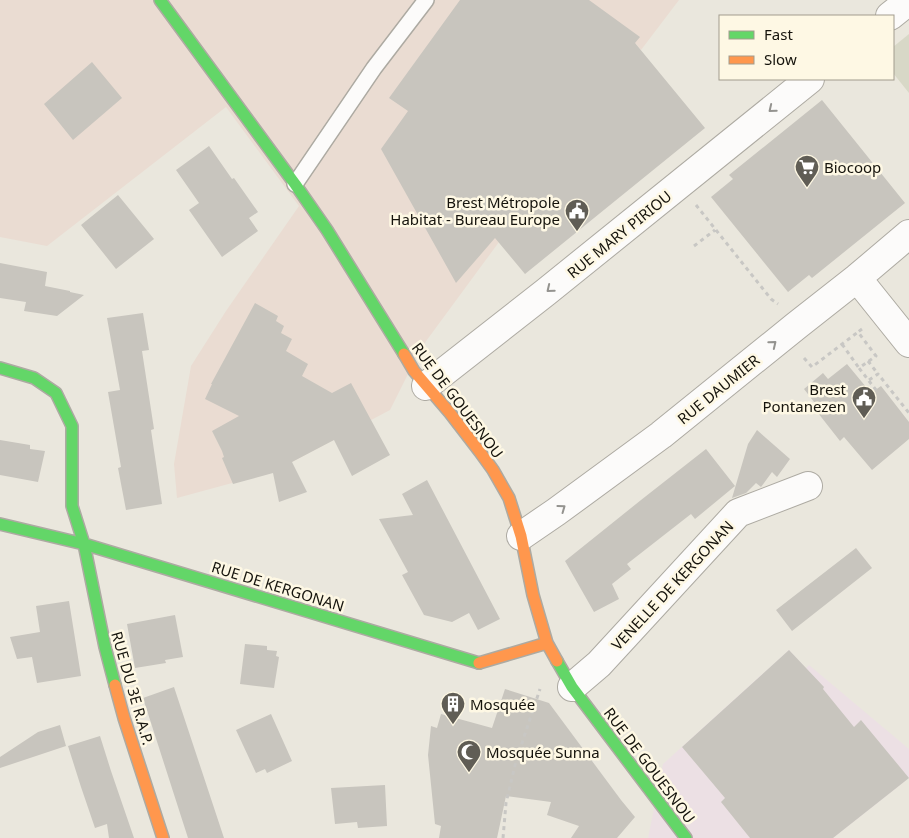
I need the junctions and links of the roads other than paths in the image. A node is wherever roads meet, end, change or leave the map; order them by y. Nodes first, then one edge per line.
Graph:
1 (160, 0) edge
2 (426, 0) edge
3 (909, 1) edge
4 (891, 15) edge
5 (809, 80) edge
6 (295, 184) junction
7 (909, 234) edge
8 (856, 278) junction
9 (909, 343) edge
10 (0, 368) edge
11 (426, 386) junction
12 (808, 486) dead end
13 (0, 524) edge
14 (522, 536) junction
15 (84, 544) junction
16 (546, 643) junction
17 (572, 688) junction
18 (163, 838) edge
19 (686, 838) edge

1 - 6 street, RUE DE GOUESNOU
2 - 6 lane
3 - 4 street
5 -> 11 street, RUE MARY PIRIOU
6 - 11 street, RUE DE GOUESNOU
7 - 8 street, RUE DAUMIER
8 - 9 street
14 -> 8 street, RUE DAUMIER
10 - 15 street, RUE DU 3E R.A.P.
11 - 14 street, RUE DE GOUESNOU
12 - 17 street, VENELLE DE KERGONAN
13 - 15 street, RUE DE KERGONAN
14 - 16 street, RUE DE GOUESNOU
15 - 16 street, RUE DE KERGONAN
15 - 18 street, RUE DU 3E R.A.P.
16 - 17 street, RUE DE GOUESNOU
17 - 19 street, RUE DE GOUESNOU

